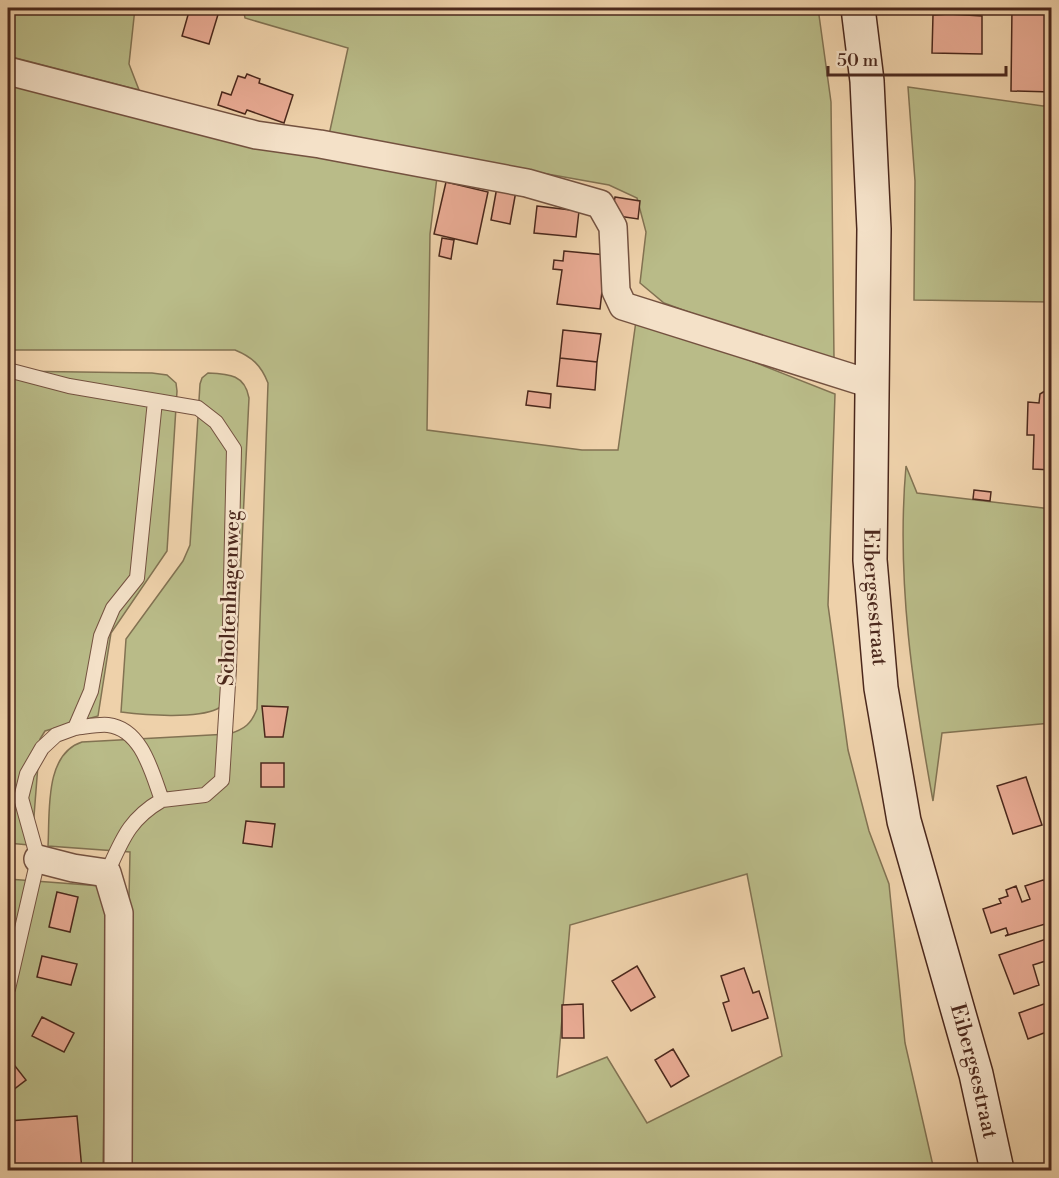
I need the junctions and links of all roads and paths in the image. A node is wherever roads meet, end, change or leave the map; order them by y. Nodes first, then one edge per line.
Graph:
1 (858, 8) edge
2 (8, 71) edge
3 (8, 370) edge
4 (871, 384) junction
5 (155, 401) junction
6 (75, 728) junction
7 (162, 800) junction
8 (38, 859) junction
9 (107, 873) junction
10 (12, 954) edge
11 (8, 989) edge
12 (118, 1170) edge
13 (997, 1170) edge

1 - 4 main road, Eibergsestraat
2 - 4 street
3 - 5 lane, Scholtenhagenweg
4 - 13 main road, Eibergsestraat
5 - 6 lane
5 - 7 lane, Scholtenhagenweg
6 - 7 lane
6 - 8 lane
7 - 9 lane, Scholtenhagenweg
8 - 9 street
8 - 10 lane
9 - 12 street
10 - 11 lane

